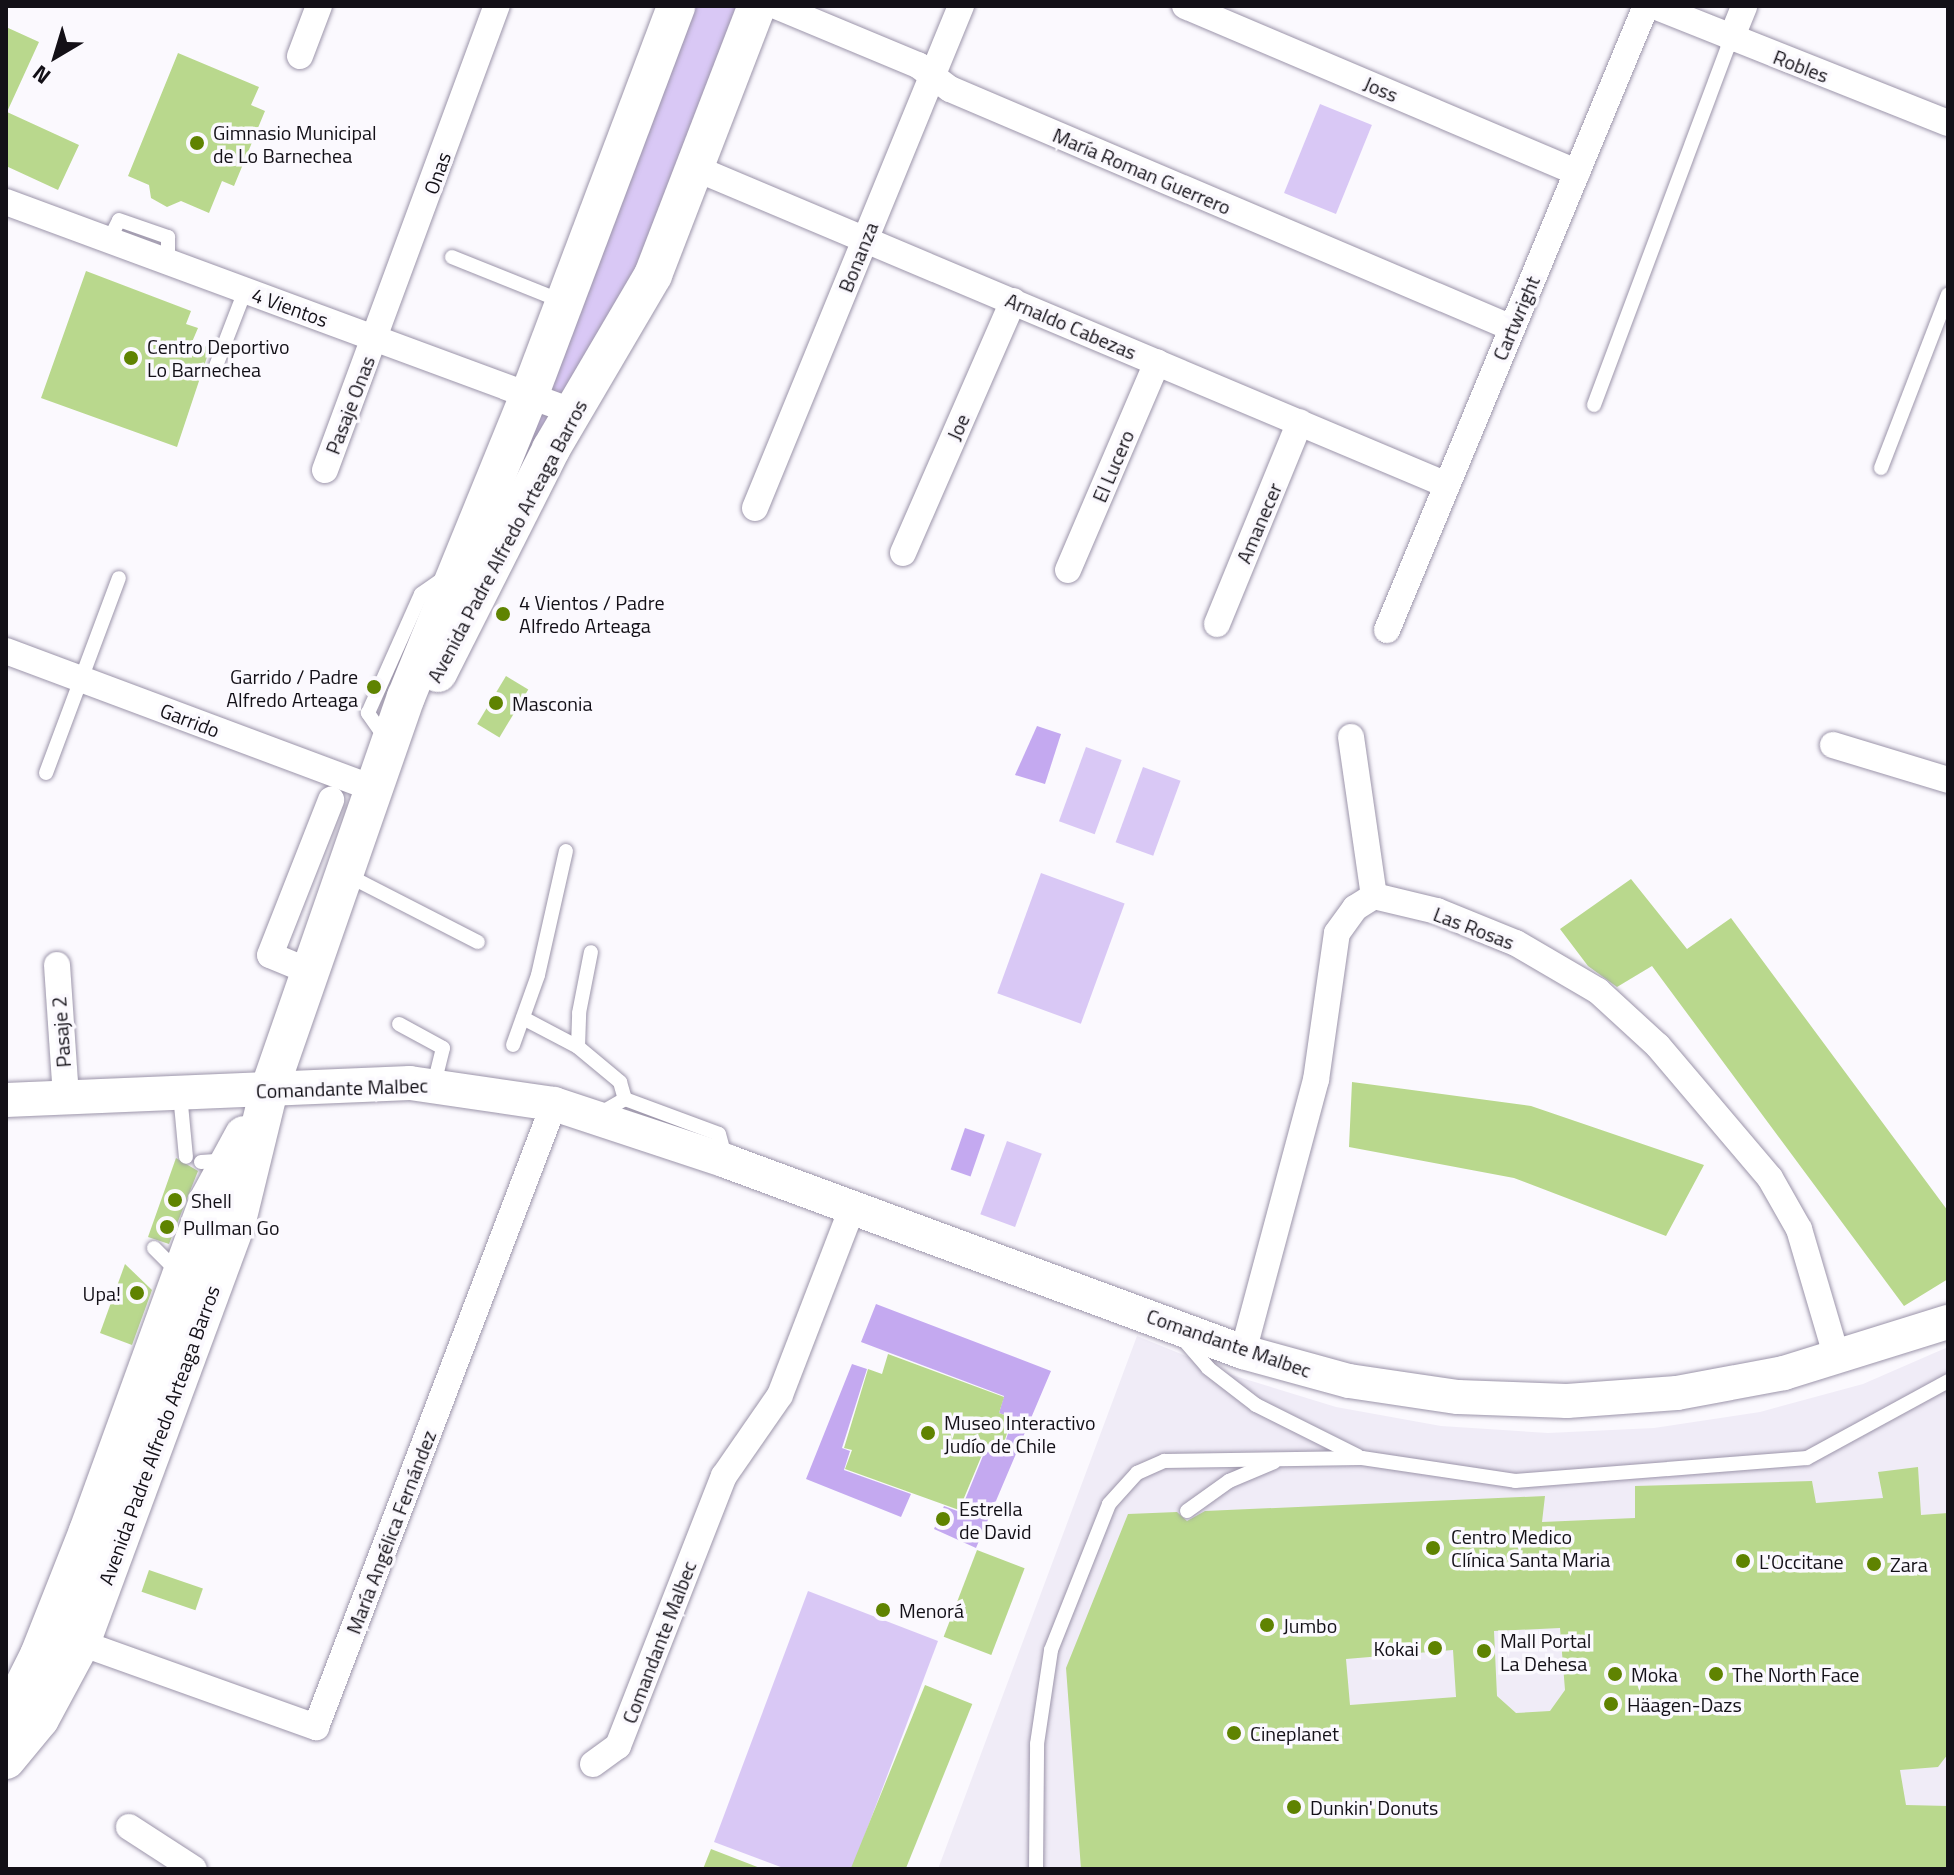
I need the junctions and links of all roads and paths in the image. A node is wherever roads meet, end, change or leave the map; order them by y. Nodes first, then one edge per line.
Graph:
1 (319, 6) edge
2 (497, 6) edge
3 (676, 6) edge
4 (757, 6) edge
5 (776, 6) edge
6 (961, 6) edge
7 (1185, 6) edge
8 (1646, 6) edge
9 (1654, 6) edge
10 (1744, 6) edge
11 (1731, 39) junction
12 (300, 56) dead end
13 (932, 76) junction
14 (1948, 123) edge
15 (695, 168) junction
16 (1577, 172) junction
17 (6, 202) edge
18 (866, 239) junction
19 (452, 257) dead end
20 (245, 291) junction
21 (1948, 294) edge
22 (1013, 301) junction
23 (565, 302) junction
24 (1512, 328) junction
25 (376, 339) junction
26 (1157, 362) junction
27 (216, 366) dead end
28 (529, 396) junction
29 (1594, 405) dead end
30 (574, 412) junction
31 (1300, 422) junction
32 (1881, 468) dead end
33 (325, 470) dead end
34 (1447, 485) junction
35 (755, 508) dead end
36 (903, 553) dead end
37 (1068, 570) dead end
38 (119, 578) dead end
39 (1217, 624) dead end
40 (1387, 630) dead end
41 (6, 651) edge
42 (80, 679) junction
43 (1351, 737) dead end
44 (1833, 745) dead end
45 (383, 766) junction
46 (46, 773) dead end
47 (1948, 780) edge
48 (331, 800) dead end
49 (566, 851) dead end
50 (345, 874) junction
51 (1374, 896) junction
52 (478, 942) dead end
53 (591, 952) dead end
54 (57, 965) dead end
55 (311, 972) junction
56 (523, 1018) junction
57 (399, 1024) dead end
58 (513, 1045) dead end
59 (578, 1047) junction
60 (434, 1085) junction
61 (269, 1090) junction
62 (180, 1094) junction
63 (66, 1098) junction
64 (6, 1100) edge
65 (554, 1104) junction
66 (610, 1107) junction
67 (206, 1160) junction
68 (852, 1208) junction
69 (154, 1248) dead end
70 (181, 1275) junction
71 (1948, 1322) edge
72 (1170, 1325) junction
73 (1243, 1352) junction
74 (1837, 1358) junction
75 (1948, 1381) edge
76 (1290, 1457) junction
77 (1362, 1458) junction
78 (1187, 1511) dead end
79 (81, 1643) junction
80 (6, 1721) edge
81 (6, 1760) edge
82 (593, 1764) dead end
83 (129, 1827) dead end
84 (194, 1869) edge
85 (1036, 1869) edge

1 - 12 street
2 - 25 street, Onas
3 - 23 main road, Avenida Padre Alfredo Arteaga Barros
4 - 15 main road, Avenida Padre Alfredo Arteaga Barros
5 - 13 street, María Roman Guerrero
6 - 13 street, Bonanza
7 - 16 street, Joss
8 - 16 street, Cartwright
9 - 11 street, Robles
10 - 11 street
11 - 14 street, Robles
11 - 29 lane
13 - 18 street, Bonanza
13 - 24 street, María Roman Guerrero
15 - 18 street, Arnaldo Cabezas
15 - 30 main road, Avenida Padre Alfredo Arteaga Barros
16 - 24 street, Cartwright
17 - 20 street, 4 Vientos
18 - 22 street, Arnaldo Cabezas
18 - 35 street, Bonanza
19 - 23 lane
20 - 25 street, 4 Vientos
20 - 27 lane
21 - 32 lane
22 - 26 street, Arnaldo Cabezas
22 - 36 street, Joe
23 - 28 main road, Avenida Padre Alfredo Arteaga Barros
24 - 34 street, Cartwright
25 - 28 street, 4 Vientos
25 - 33 street, Pasaje Onas
26 - 31 street, Arnaldo Cabezas
26 - 37 street, El Lucero
28 - 30 street, 4 Vientos
28 - 45 main road, Avenida Padre Alfredo Arteaga Barros
30 - 45 main road, Avenida Padre Alfredo Arteaga Barros
31 - 34 street, Arnaldo Cabezas
31 - 39 street, Amanecer
34 - 40 street, Cartwright
38 - 42 lane
41 - 42 street, Garrido
42 - 45 street, Garrido
42 - 46 lane
43 - 51 street
44 - 47 street
45 - 50 main road, Avenida Padre Alfredo Arteaga Barros
48 - 55 street
49 - 56 lane
50 - 52 lane
50 - 55 main road, Avenida Padre Alfredo Arteaga Barros
51 - 73 street
51 - 74 street, Las Rosas
53 - 59 lane
54 - 63 street, Pasaje 2
55 - 61 main road, Avenida Padre Alfredo Arteaga Barros
56 - 58 lane
56 - 59 lane
57 - 60 lane
59 - 66 lane
60 - 61 street, Comandante Malbec
60 - 65 street, Comandante Malbec
61 - 62 street, Comandante Malbec
61 - 67 main road, Avenida Padre Alfredo Arteaga Barros
61 - 79 main road, Avenida Padre Alfredo Arteaga Barros
62 - 63 street, Comandante Malbec
62 - 67 lane
63 - 64 street, Comandante Malbec
65 - 66 street, Comandante Malbec
65 - 79 street, María Angélica Fernández
66 - 68 street, Comandante Malbec
67 - 70 main road, Avenida Padre Alfredo Arteaga Barros
68 - 72 street, Comandante Malbec
68 - 82 street, Comandante Malbec
69 - 70 lane
70 - 80 main road, Avenida Padre Alfredo Arteaga Barros
71 - 74 street, Comandante Malbec
72 - 73 street, Comandante Malbec
72 - 77 lane
73 - 74 street, Comandante Malbec
75 - 77 lane
76 - 77 lane
76 - 78 lane
76 - 85 lane
79 - 81 main road, Avenida Padre Alfredo Arteaga Barros
83 - 84 street

